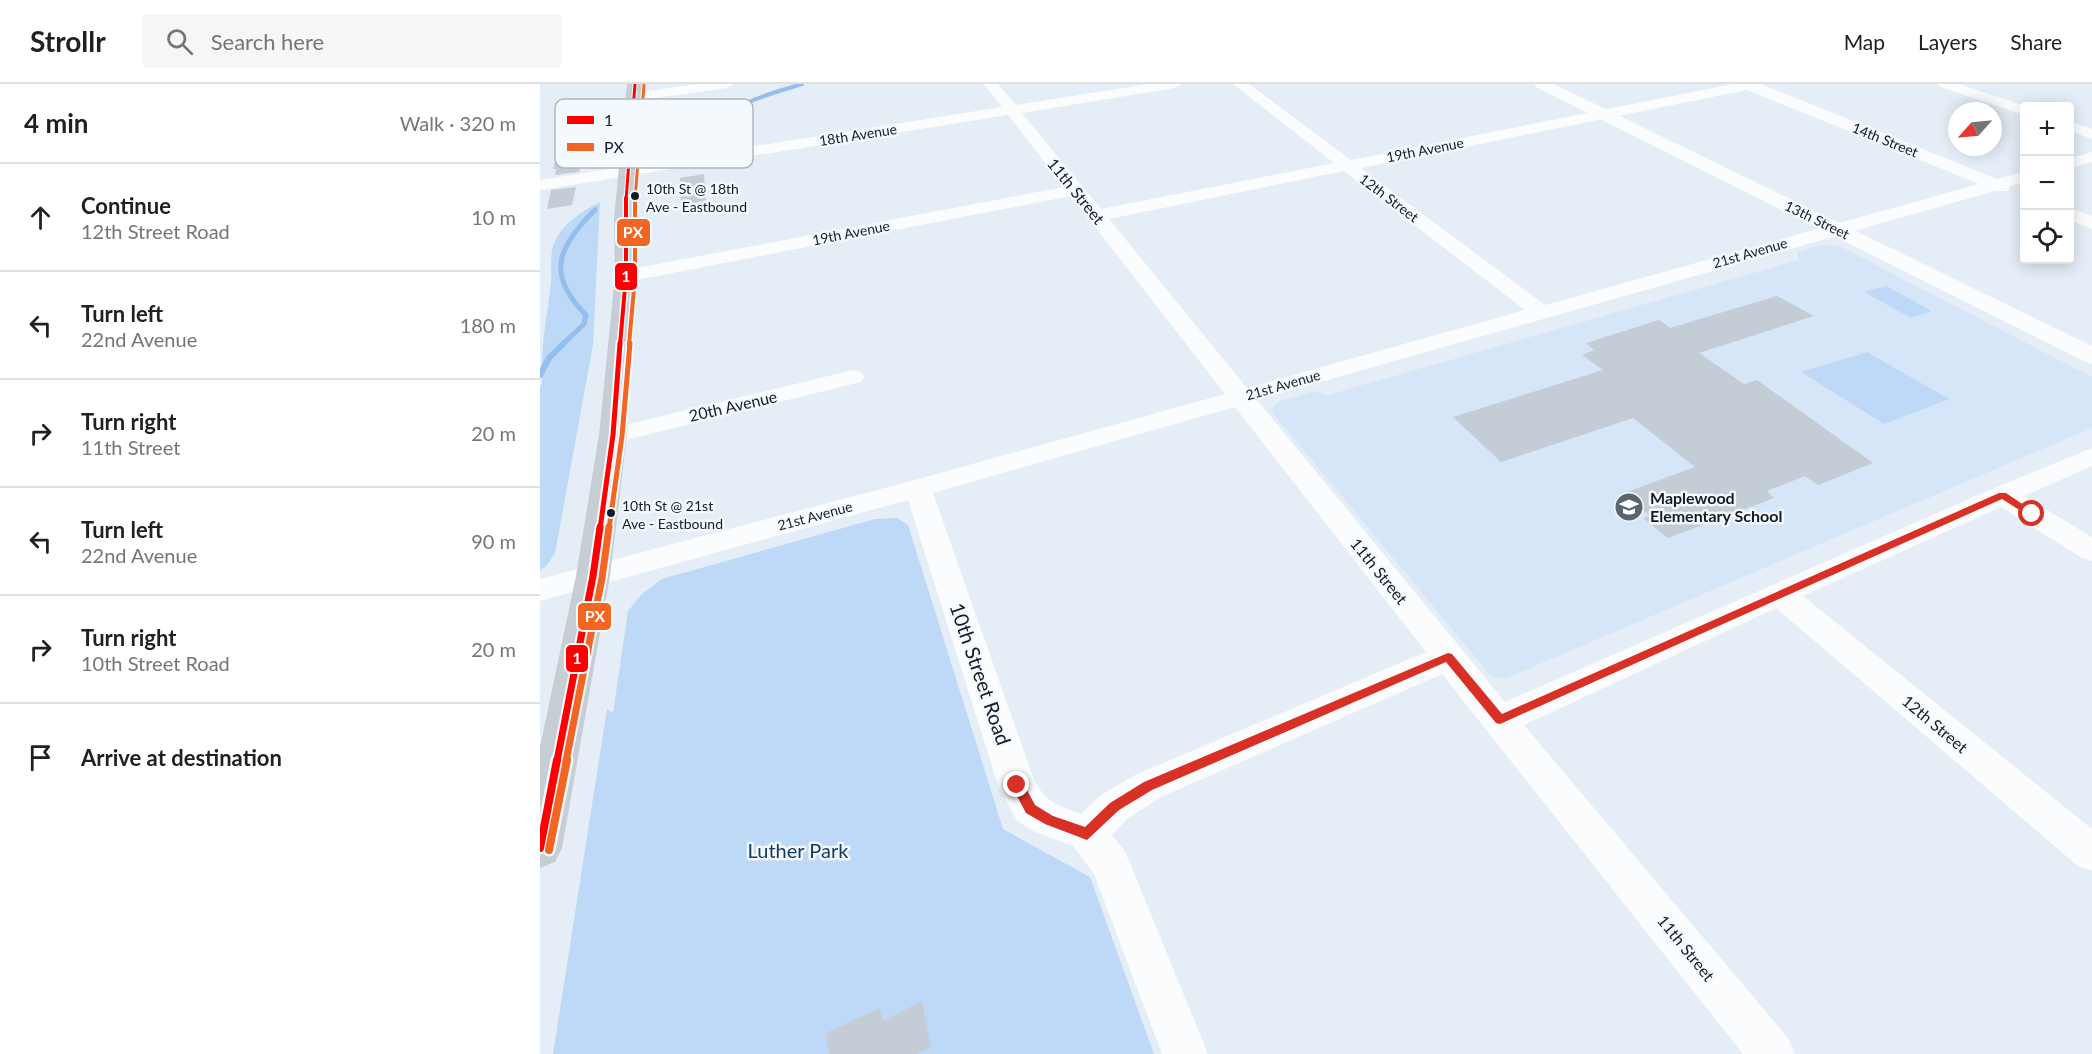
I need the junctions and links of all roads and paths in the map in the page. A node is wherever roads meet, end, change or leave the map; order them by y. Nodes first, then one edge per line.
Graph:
1 (727, 84) edge
2 (991, 84) edge
3 (1175, 84) edge
4 (1240, 84) edge
5 (1542, 84) edge
6 (1750, 84) edge
7 (1945, 84) edge
8 (635, 90) edge
9 (2020, 109) edge
10 (1012, 110) junction
11 (1603, 114) junction
12 (2074, 127) edge
13 (2092, 134) edge
14 (753, 151) edge
15 (2092, 157) edge
16 (2074, 162) edge
17 (1346, 166) junction
18 (630, 168) edge
19 (649, 168) edge
20 (630, 171) junction
21 (2020, 178) edge
22 (540, 185) edge
23 (1997, 185) junction
24 (1076, 190) junction
25 (2020, 194) edge
26 (1096, 216) junction
27 (2074, 216) edge
28 (2092, 223) edge
29 (1835, 229) junction
30 (626, 276) junction
31 (1539, 311) junction
32 (2092, 356) edge
33 (853, 377) dead end
34 (1240, 397) junction
35 (613, 435) junction
36 (2092, 456) edge
37 (918, 488) junction
38 (2002, 495) junction
39 (2092, 551) edge
40 (593, 576) junction
41 (540, 590) edge
42 (1779, 594) junction
43 (1448, 657) junction
44 (1500, 720) junction
45 (1087, 834) junction
46 (540, 848) edge
47 (2092, 854) edge
48 (1185, 1054) edge
49 (1772, 1054) edge

1 - 8 street
2 - 10 street, 11th Street
3 - 10 street, 18th Avenue
4 - 17 street, 12th Street
5 - 11 street, 13th Street
6 - 11 street, 19th Avenue
6 - 23 street, 14th Street
7 - 9 street
10 - 14 street, 18th Avenue
10 - 24 street, 11th Street
11 - 17 street, 19th Avenue
11 - 29 street, 13th Street
12 - 13 street
15 - 16 street
17 - 26 street, 19th Avenue
17 - 31 street, 12th Street
18 - 20 main road
19 - 20 street, 18th Avenue
20 - 22 street, 18th Avenue
20 - 30 main road
21 - 23 street, 21st Avenue
23 - 25 street, 14th Street
23 - 29 street, 21st Avenue
24 - 26 street, 11th Street
24 - 30 street, 19th Avenue
26 - 34 street, 11th Street
27 - 28 street
29 - 31 street, 21st Avenue
29 - 32 street, 13th Street
30 - 35 main road
31 - 34 street, 21st Avenue
33 - 35 street, 20th Avenue
34 - 37 street, 21st Avenue
34 - 43 street, 11th Street
35 - 40 main road
36 - 38 street
37 - 40 street, 21st Avenue
37 - 45 street, 10th Street Road
38 - 39 street
38 - 42 street
40 - 41 street, 21st Avenue
40 - 46 main road
42 - 44 street
42 - 47 street, 12th Street
43 - 44 street, 11th Street
43 - 45 street
44 - 49 street, 11th Street
45 - 48 street

